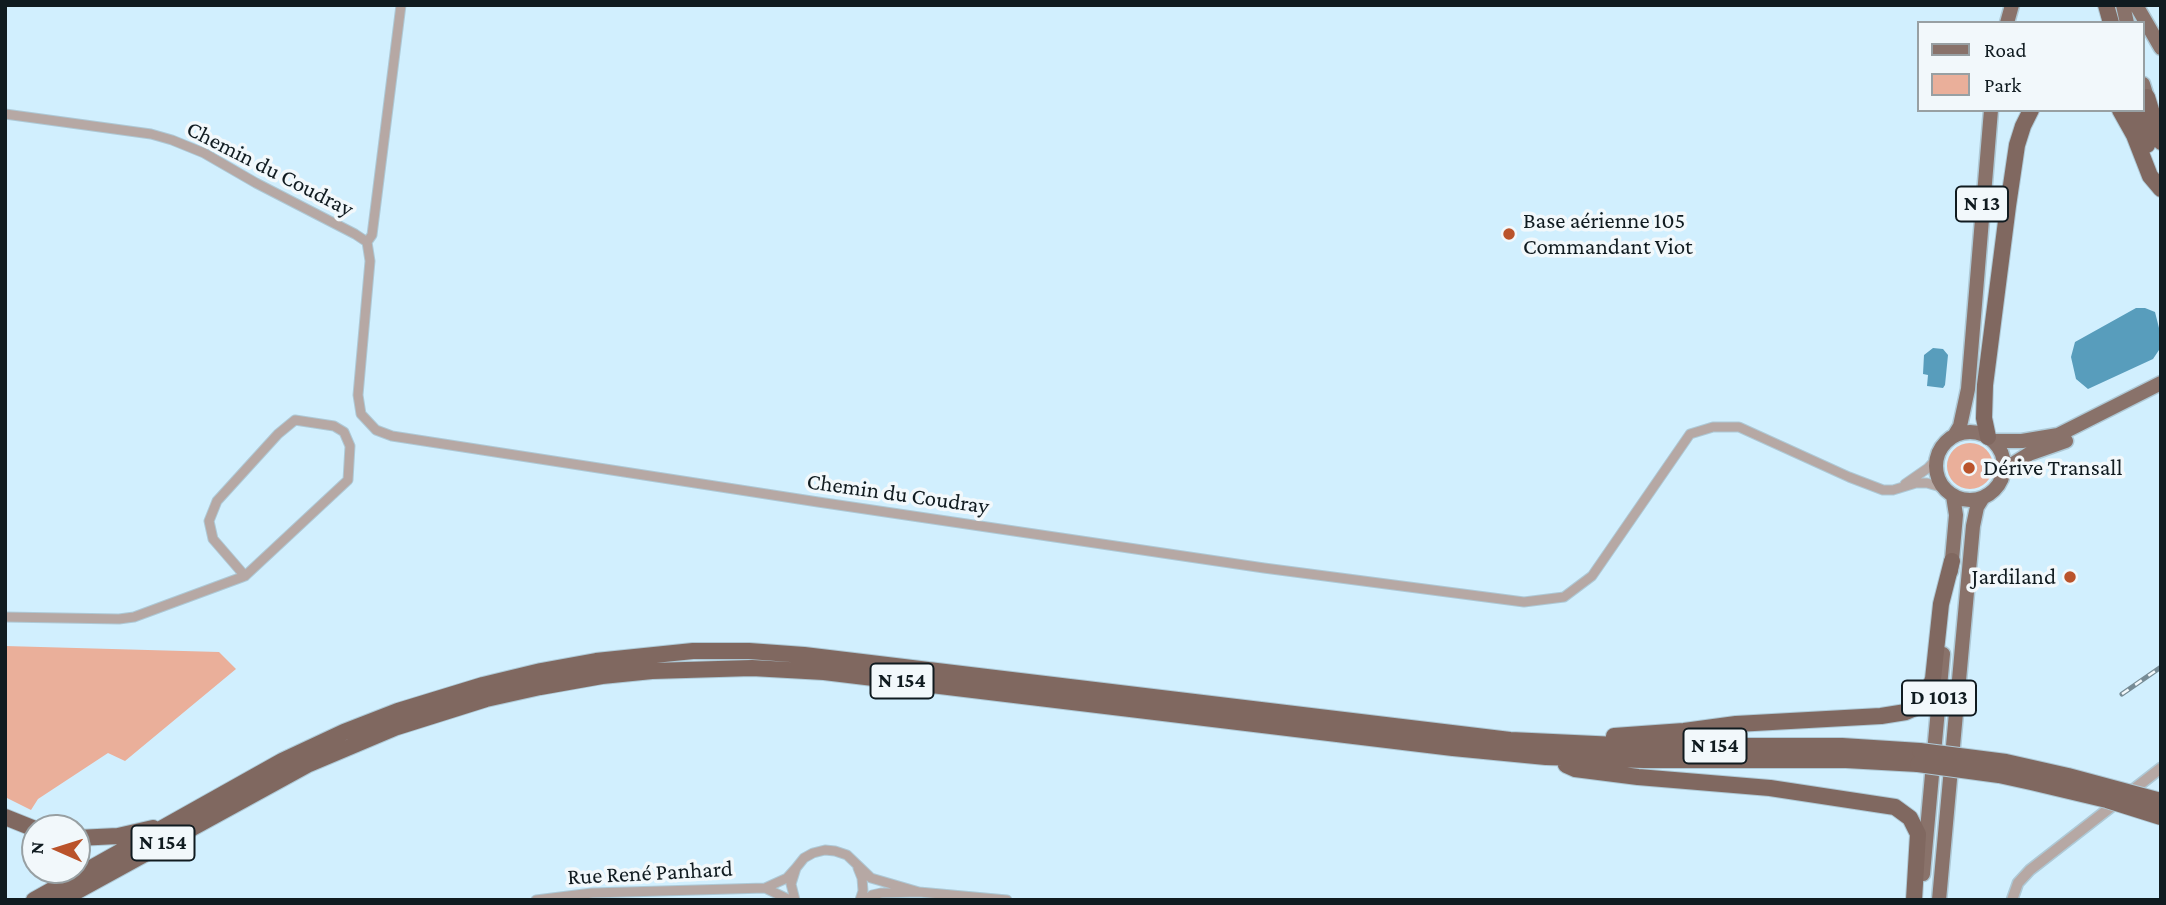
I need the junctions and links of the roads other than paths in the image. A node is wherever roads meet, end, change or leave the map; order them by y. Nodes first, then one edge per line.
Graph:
1 (401, 5) edge
2 (2136, 5) edge
3 (2161, 48) edge
4 (2145, 104) edge
5 (2145, 111) edge
6 (1991, 112) edge
7 (2030, 112) edge
8 (2121, 112) edge
9 (5, 114) edge
10 (2161, 142) edge
11 (2161, 187) edge
12 (367, 242) junction
13 (2161, 383) edge
14 (2161, 392) edge
15 (1954, 436) junction
16 (1991, 439) junction
17 (1937, 458) junction
18 (2005, 469) junction
19 (1901, 487) junction
20 (1948, 492) junction
21 (1982, 499) junction
22 (1952, 561) junction
23 (245, 576) junction
24 (5, 617) edge
25 (1510, 740) junction
26 (1546, 757) junction
27 (1919, 757) junction
28 (2161, 768) edge
29 (2161, 801) edge
30 (2161, 817) edge
31 (172, 823) junction
32 (91, 837) edge
33 (796, 868) junction
34 (858, 868) junction
35 (765, 888) junction
36 (919, 892) junction
37 (34, 900) edge
38 (61, 900) edge
39 (536, 900) edge
40 (792, 900) edge
41 (860, 900) edge
42 (866, 900) edge
43 (1007, 900) edge
44 (1914, 900) edge
45 (1920, 900) edge
46 (1939, 900) edge
47 (2012, 900) edge

1 - 12 street
2 - 3 main road
4 - 10 highway
5 - 11 highway
6 - 15 main road, N 13
7 - 16 highway
8 - 11 highway
9 - 12 street, Chemin du Coudray
12 - 19 street, Chemin du Coudray
13 - 16 main road
14 - 18 main road
15 - 16 main road
15 - 17 main road
16 - 18 main road
17 - 19 street
17 - 20 main road
18 - 21 main road
19 - 20 street, Chemin du Coudray
20 - 21 main road
20 - 22 main road, D 1013
21 - 46 main road, D 1013
22 - 25 highway
22 - 45 main road, D 1013
23 - 23 street
23 - 24 street
25 - 27 highway, N 154
25 - 31 highway, N 154
26 - 27 highway, N 154
26 - 38 highway, N 154
26 - 44 highway
27 - 29 highway, N 154, bridge
27 - 30 highway, N 154, bridge
28 - 47 street
31 - 32 highway
31 - 37 highway, N 154
33 - 34 street, Rue René Panhard
33 - 35 street, Rue René Panhard
33 - 40 street
34 - 36 street, Rue René Panhard
34 - 41 street
35 - 39 street, Rue René Panhard
35 - 40 street, Rue René Panhard
36 - 42 street
36 - 43 street

